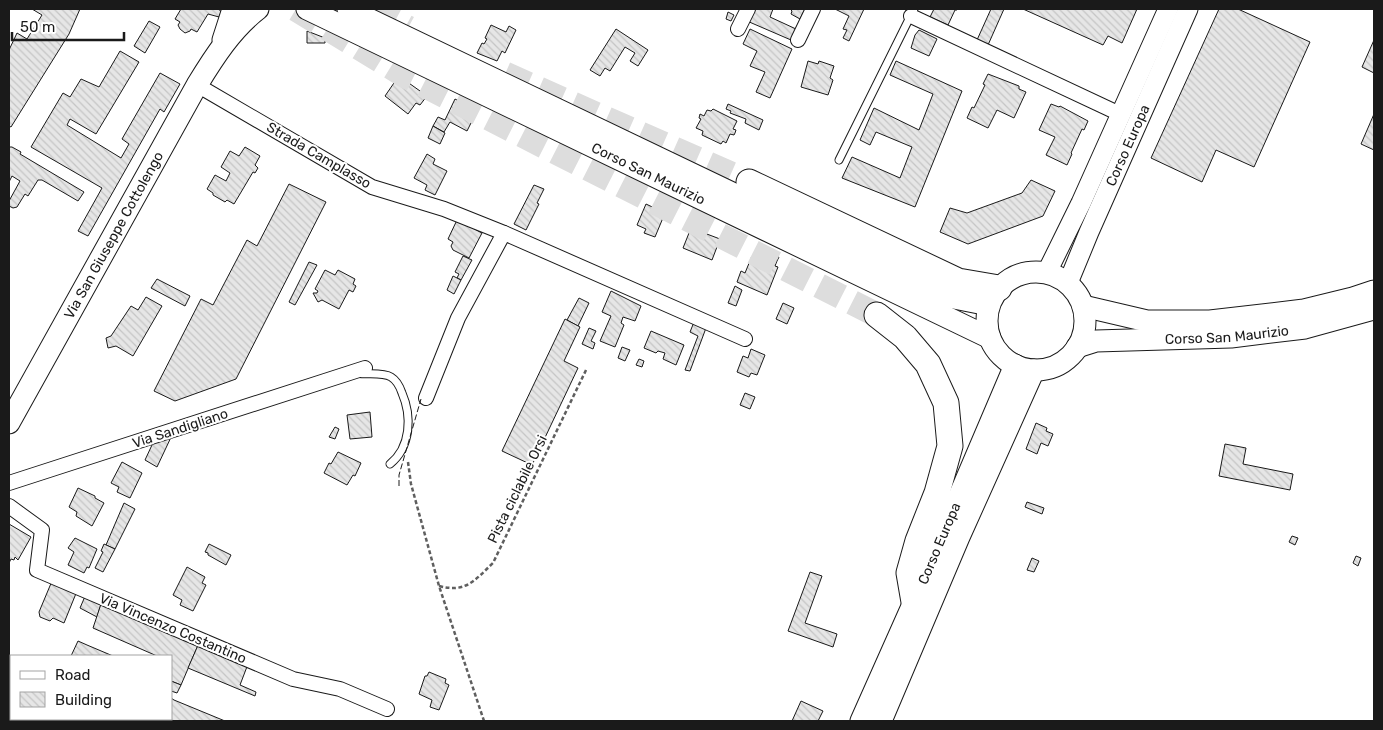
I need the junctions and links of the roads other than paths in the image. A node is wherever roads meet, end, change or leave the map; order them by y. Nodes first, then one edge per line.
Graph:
1 (233, 9) edge
2 (258, 9) edge
3 (307, 9) edge
4 (348, 9) edge
5 (748, 9) edge
6 (813, 9) edge
7 (1168, 9) edge
8 (1188, 9) edge
9 (912, 12) edge
10 (738, 29) dead end
11 (798, 40) dead end
12 (221, 48) junction
13 (197, 85) junction
14 (1120, 114) junction
15 (839, 160) dead end
16 (750, 182) tunnel mouth
17 (504, 233) junction
18 (1047, 272) junction
19 (1068, 283) junction
20 (1374, 291) edge
21 (994, 297) junction
22 (1083, 306) junction
23 (1374, 309) edge
24 (877, 315) tunnel mouth
25 (990, 338) junction
26 (745, 339) dead end
27 (1077, 347) junction
28 (1025, 367) junction
29 (358, 371) joint
30 (426, 398) dead end
31 (9, 423) edge
32 (390, 464) dead end
33 (9, 483) edge
34 (9, 506) edge
35 (914, 602) junction
36 (387, 708) dead end
37 (861, 721) edge
38 (881, 721) edge

1 - 12 main road, Via San Giuseppe Cottolengo
2 - 12 main road, Via San Giuseppe Cottolengo
3 - 25 main road, Corso San Maurizio
4 - 21 main road, Corso San Maurizio
5 - 10 street
6 - 11 street
7 - 14 main road, Corso Europa
8 - 19 main road, Corso Europa
9 - 14 street
9 - 15 lane
12 - 13 main road, Via San Giuseppe Cottolengo
13 - 17 street, Strada Camplasso
13 - 31 main road, Via San Giuseppe Cottolengo
14 - 18 main road, Corso Europa
16 - 21 highway
17 - 26 street, Strada Camplasso
17 - 30 street
18 - 19 main road
18 - 21 main road
19 - 22 main road
20 - 22 main road, Corso San Maurizio
21 - 25 main road
22 - 27 main road
23 - 27 main road, Corso San Maurizio
24 - 35 highway
25 - 28 main road
27 - 28 main road
28 - 35 main road, Corso Europa
28 - 38 main road, Corso Europa
29 - 32 lane, Via Sandigliano
29 - 33 street, Via Sandigliano
34 - 36 street, Via Vincenzo Costantino
35 - 37 main road, Corso Europa

